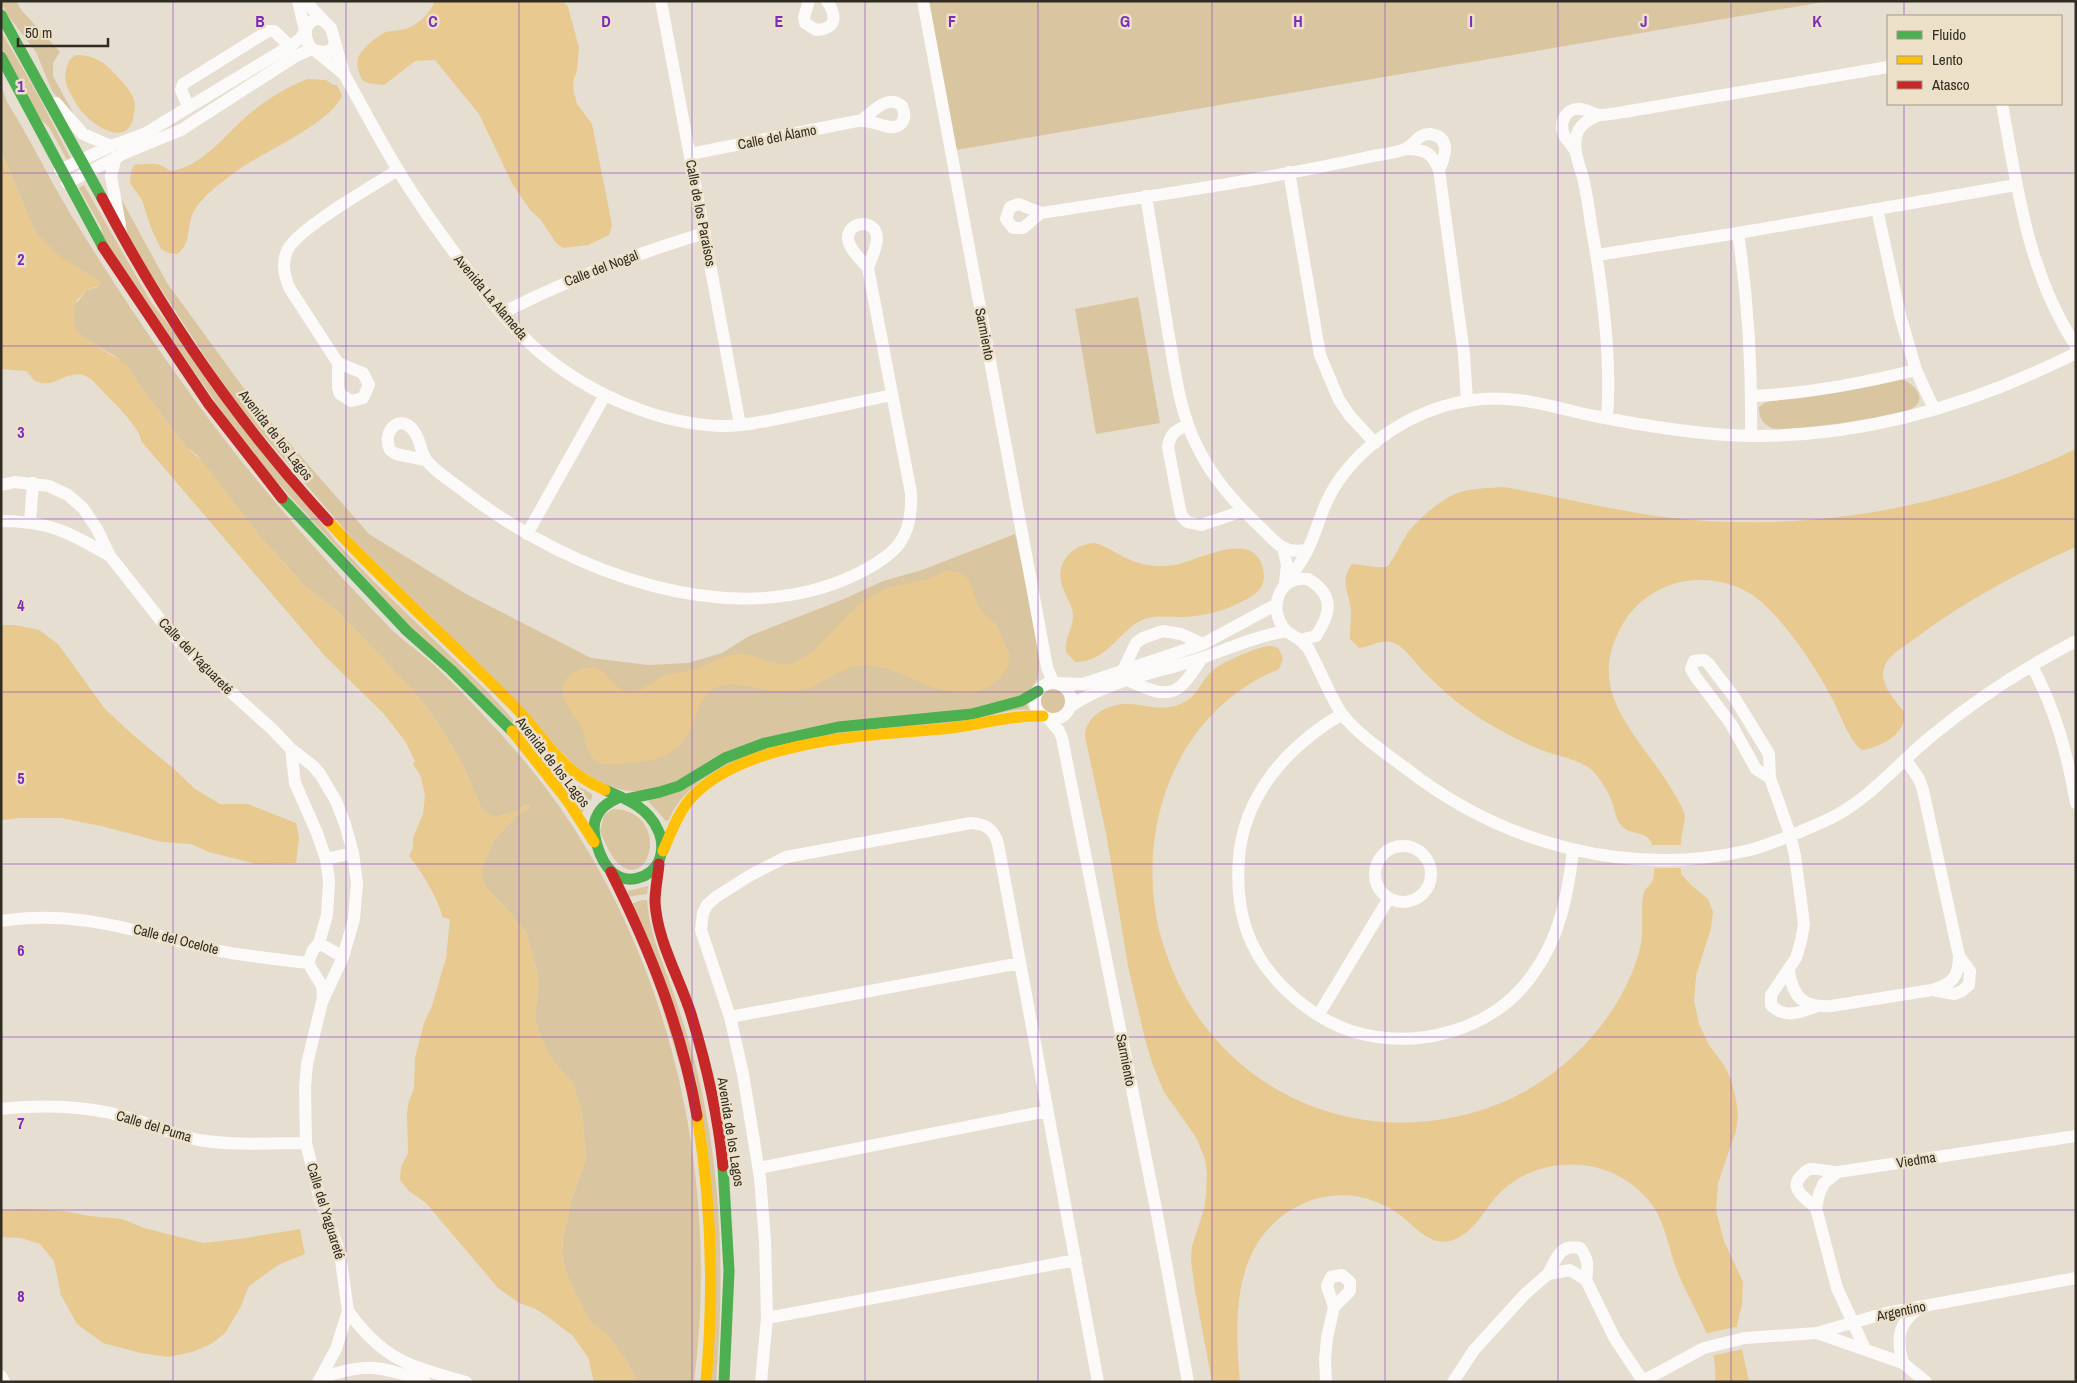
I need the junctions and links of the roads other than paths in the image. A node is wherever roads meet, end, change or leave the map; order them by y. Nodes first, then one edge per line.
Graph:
1 (298, 1) edge
2 (305, 1) edge
3 (661, 1) edge
4 (809, 1) edge
5 (827, 1) edge
6 (923, 1) edge
7 (1, 15) edge
8 (323, 20) junction
9 (305, 31) junction
10 (335, 44) junction
11 (290, 46) junction
12 (315, 50) junction
13 (1, 57) edge
14 (1887, 67) edge
15 (344, 74) junction
16 (43, 88) junction
17 (2002, 105) edge
18 (188, 106) junction
19 (1599, 115) junction
20 (864, 120) dead end
21 (1405, 149) junction
22 (1575, 150) junction
23 (114, 152) junction
24 (690, 154) junction
25 (81, 160) junction
26 (60, 170) junction
27 (398, 170) junction
28 (1439, 170) junction
29 (88, 171) junction
30 (1289, 172) junction
31 (67, 183) junction
32 (2016, 185) junction
33 (1146, 196) junction
34 (1877, 209) junction
35 (1042, 212) dead end
36 (705, 233) junction
37 (1738, 233) junction
38 (123, 237) junction
39 (1597, 255) junction
40 (868, 268) dead end
41 (502, 313) junction
42 (2076, 346) edge
43 (2076, 353) edge
44 (338, 363) dead end
45 (1916, 370) junction
46 (605, 395) junction
47 (892, 395) junction
48 (1752, 396) junction
49 (1467, 400) junction
50 (1934, 409) junction
51 (1607, 418) junction
52 (740, 425) junction
53 (1188, 425) junction
54 (1751, 436) junction
55 (1374, 443) junction
56 (425, 460) dead end
57 (33, 483) junction
58 (1, 485) edge
59 (1243, 511) junction
60 (1, 521) edge
61 (30, 522) junction
62 (526, 534) junction
63 (1283, 548) junction
64 (1308, 549) junction
65 (110, 556) junction
66 (1308, 579) junction
67 (1285, 586) junction
68 (1275, 605) junction
69 (1286, 631) junction
70 (1316, 636) junction
71 (1300, 640) junction
72 (2076, 641) edge
73 (1203, 644) junction
74 (1202, 658) junction
75 (1315, 660) junction
76 (2032, 666) junction
77 (1126, 675) junction
78 (1048, 685) junction
79 (1069, 710) junction
80 (1342, 714) junction
81 (1045, 717) junction
82 (1062, 738) junction
83 (291, 749) junction
84 (1906, 760) junction
85 (1770, 778) junction
86 (624, 798) junction
87 (2076, 803) edge
88 (1790, 834) junction
89 (596, 845) junction
90 (1572, 850) junction
91 (663, 851) junction
92 (353, 854) junction
93 (326, 859) junction
94 (659, 864) junction
95 (611, 872) junction
96 (1389, 898) junction
97 (1, 921) edge
98 (319, 942) junction
99 (343, 956) junction
100 (308, 963) junction
101 (1020, 963) junction
102 (1789, 971) junction
103 (334, 978) junction
104 (318, 980) junction
105 (322, 1002) junction
106 (1816, 1007) junction
107 (1319, 1014) junction
108 (730, 1017) junction
109 (1, 1109) edge
110 (1048, 1111) junction
111 (2076, 1136) edge
112 (306, 1143) junction
113 (759, 1168) junction
114 (1838, 1172) junction
115 (1816, 1208) junction
116 (1076, 1260) junction
117 (1548, 1274) junction
118 (2076, 1278) edge
119 (1586, 1280) junction
120 (1922, 1306) junction
121 (1334, 1307) dead end
122 (348, 1311) junction
123 (767, 1318) junction
124 (1854, 1322) junction
125 (1818, 1334) junction
126 (374, 1343) junction
127 (1865, 1349) junction
128 (1903, 1363) junction
129 (366, 1367) junction
130 (1, 1376) edge
131 (320, 1380) edge
132 (1642, 1381) edge
133 (4, 1382) edge
134 (425, 1382) edge
135 (466, 1382) edge
136 (706, 1382) edge
137 (724, 1382) edge
138 (761, 1382) edge
139 (1098, 1382) edge
140 (1188, 1382) edge
141 (1326, 1382) edge
142 (1453, 1382) edge
143 (1926, 1382) edge

1 - 9 street
2 - 8 street
3 - 24 street, Calle de los Paraísos
4 - 5 street
6 - 78 street, Sarmiento
7 - 16 street, Avenida de los Lagos
8 - 9 street
8 - 10 street
9 - 11 street
9 - 12 street
10 - 12 street
10 - 15 street, Avenida La Alameda
11 - 18 street
11 - 18 street
12 - 15 street, Avenida La Alameda
12 - 23 street
13 - 26 street, Avenida de los Lagos
14 - 19 street
15 - 27 street, Avenida La Alameda
16 - 23 street
16 - 25 street, Avenida de los Lagos
17 - 32 street
18 - 23 street
19 - 22 street
19 - 22 street
20 - 24 street, Calle del Álamo
21 - 28 street
21 - 28 street
21 - 30 street
22 - 39 street
23 - 25 street
23 - 29 street
23 - 38 street
24 - 36 street, Calle de los Paraísos
25 - 26 street
25 - 29 street, Avenida de los Lagos
26 - 31 street, Avenida de los Lagos
27 - 41 street, Avenida La Alameda
27 - 44 street
28 - 49 street
29 - 31 street
29 - 38 street, Avenida de los Lagos
30 - 33 street
30 - 55 street
31 - 89 street, Avenida de los Lagos
32 - 34 street
32 - 42 street
33 - 35 street
33 - 53 street
34 - 37 street
34 - 45 street
36 - 41 street, Calle del Nogal
36 - 52 street, Calle de los Paraísos
37 - 39 street
37 - 48 street
38 - 86 street, Avenida de los Lagos
39 - 51 street
40 - 47 street
41 - 46 street, Avenida La Alameda
43 - 50 street
45 - 48 street
45 - 50 street
46 - 52 street, Avenida La Alameda
46 - 62 street
47 - 52 street, Avenida La Alameda
47 - 62 street
48 - 54 street
49 - 51 street
49 - 55 street
50 - 54 street
51 - 54 street
53 - 59 street
53 - 59 street
55 - 64 street
56 - 62 street
57 - 58 street, Calle del Yaguareté
57 - 61 street
57 - 65 street, Calle del Yaguareté
59 - 63 street
60 - 61 street, Calle del Yaguareté
61 - 65 street, Calle del Yaguareté
63 - 64 street
63 - 67 street
64 - 66 street
64 - 67 street
65 - 83 street, Calle del Yaguareté
66 - 67 street
66 - 70 street
67 - 68 street
68 - 69 street
68 - 73 street
69 - 71 street
69 - 74 street
70 - 71 street
70 - 75 street
71 - 75 street
72 - 76 street
73 - 77 street
73 - 77 street
74 - 77 street
74 - 77 street
75 - 80 street
76 - 84 street
76 - 87 street
77 - 78 street
77 - 79 street
78 - 79 street
78 - 81 street
78 - 86 street
79 - 81 street
79 - 82 street, Sarmiento
80 - 90 street
80 - 107 street
81 - 82 street, Sarmiento
81 - 91 street
82 - 140 street, Sarmiento
83 - 92 street, Calle del Yaguareté
83 - 93 street
84 - 88 street
84 - 106 street
85 - 85 street
85 - 88 street
86 - 89 street
86 - 91 street
88 - 90 street
88 - 102 street
89 - 95 street
90 - 107 street
91 - 94 street
92 - 93 street
92 - 99 street, Calle del Yaguareté
93 - 98 street
94 - 95 street
94 - 137 street, Avenida de los Lagos
95 - 136 street
96 - 96 street
96 - 107 street
97 - 100 street, Calle del Ocelote
98 - 99 street
98 - 100 street
99 - 103 street, Calle del Yaguareté
100 - 104 street
101 - 108 street
101 - 108 street
101 - 110 street
102 - 106 street
102 - 106 street
103 - 104 street
103 - 105 street, Calle del Yaguareté
104 - 105 street
105 - 112 street, Calle del Yaguareté
108 - 113 street
109 - 112 street, Calle del Puma
110 - 113 street
110 - 116 street
111 - 114 street, Viedma
112 - 122 street, Calle del Yaguareté
113 - 123 street
114 - 115 street
114 - 115 street, Viedma
115 - 124 street
116 - 123 street
116 - 139 street
117 - 119 street
117 - 119 street
117 - 142 street
118 - 120 street, Argentino
119 - 132 street
120 - 124 street, Argentino
120 - 128 street
121 - 141 street
122 - 126 street
122 - 131 street, Calle del Yaguareté
123 - 138 street
124 - 125 street, Argentino
124 - 127 street
125 - 127 street
125 - 132 street
126 - 129 street
126 - 135 street
127 - 128 street
128 - 143 street
129 - 131 street
129 - 134 street
130 - 133 street

